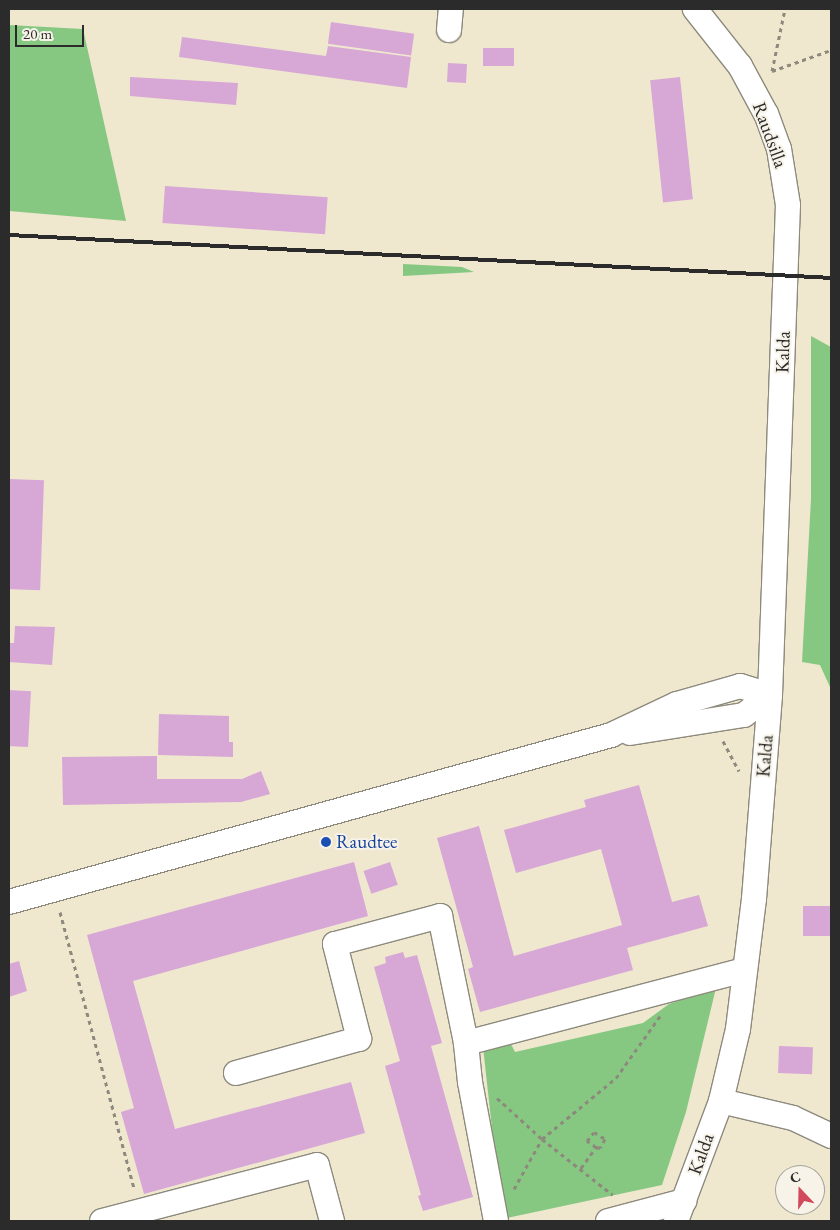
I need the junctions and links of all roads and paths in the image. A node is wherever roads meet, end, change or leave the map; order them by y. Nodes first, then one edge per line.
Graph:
1 (695, 9) edge
2 (785, 9) edge
3 (831, 50) edge
4 (786, 281) joint
5 (770, 695) junction
6 (719, 721) junction
7 (611, 735) junction
8 (740, 780) dead end
9 (54, 889) junction
10 (9, 902) edge
11 (746, 970) junction
12 (667, 990) junction
13 (466, 1043) junction
14 (236, 1073) dead end
15 (470, 1082) junction
16 (721, 1101) junction
17 (831, 1136) edge
18 (542, 1139) junction
19 (596, 1146) junction
20 (581, 1168) junction
21 (512, 1194) dead end
22 (140, 1211) junction
23 (680, 1211) edge
24 (617, 1219) edge
25 (102, 1221) edge
26 (332, 1221) edge
27 (496, 1221) edge

1 - 4 street, Raudsilla
2 - 3 path
4 - 5 street, Kalda
5 - 6 street
5 - 7 street
5 - 11 street, Kalda
6 - 7 street
6 - 8 path
7 - 9 street
9 - 10 street
9 - 22 path
11 - 12 street
11 - 16 street, Kalda
12 - 13 street
12 - 18 path
13 - 14 street
13 - 15 street
15 - 18 path
15 - 27 street
16 - 17 street
16 - 23 street, Kalda
18 - 20 path
18 - 21 path
19 - 19 path
19 - 20 path
20 - 24 path
22 - 25 street
22 - 26 street
23 - 24 street

